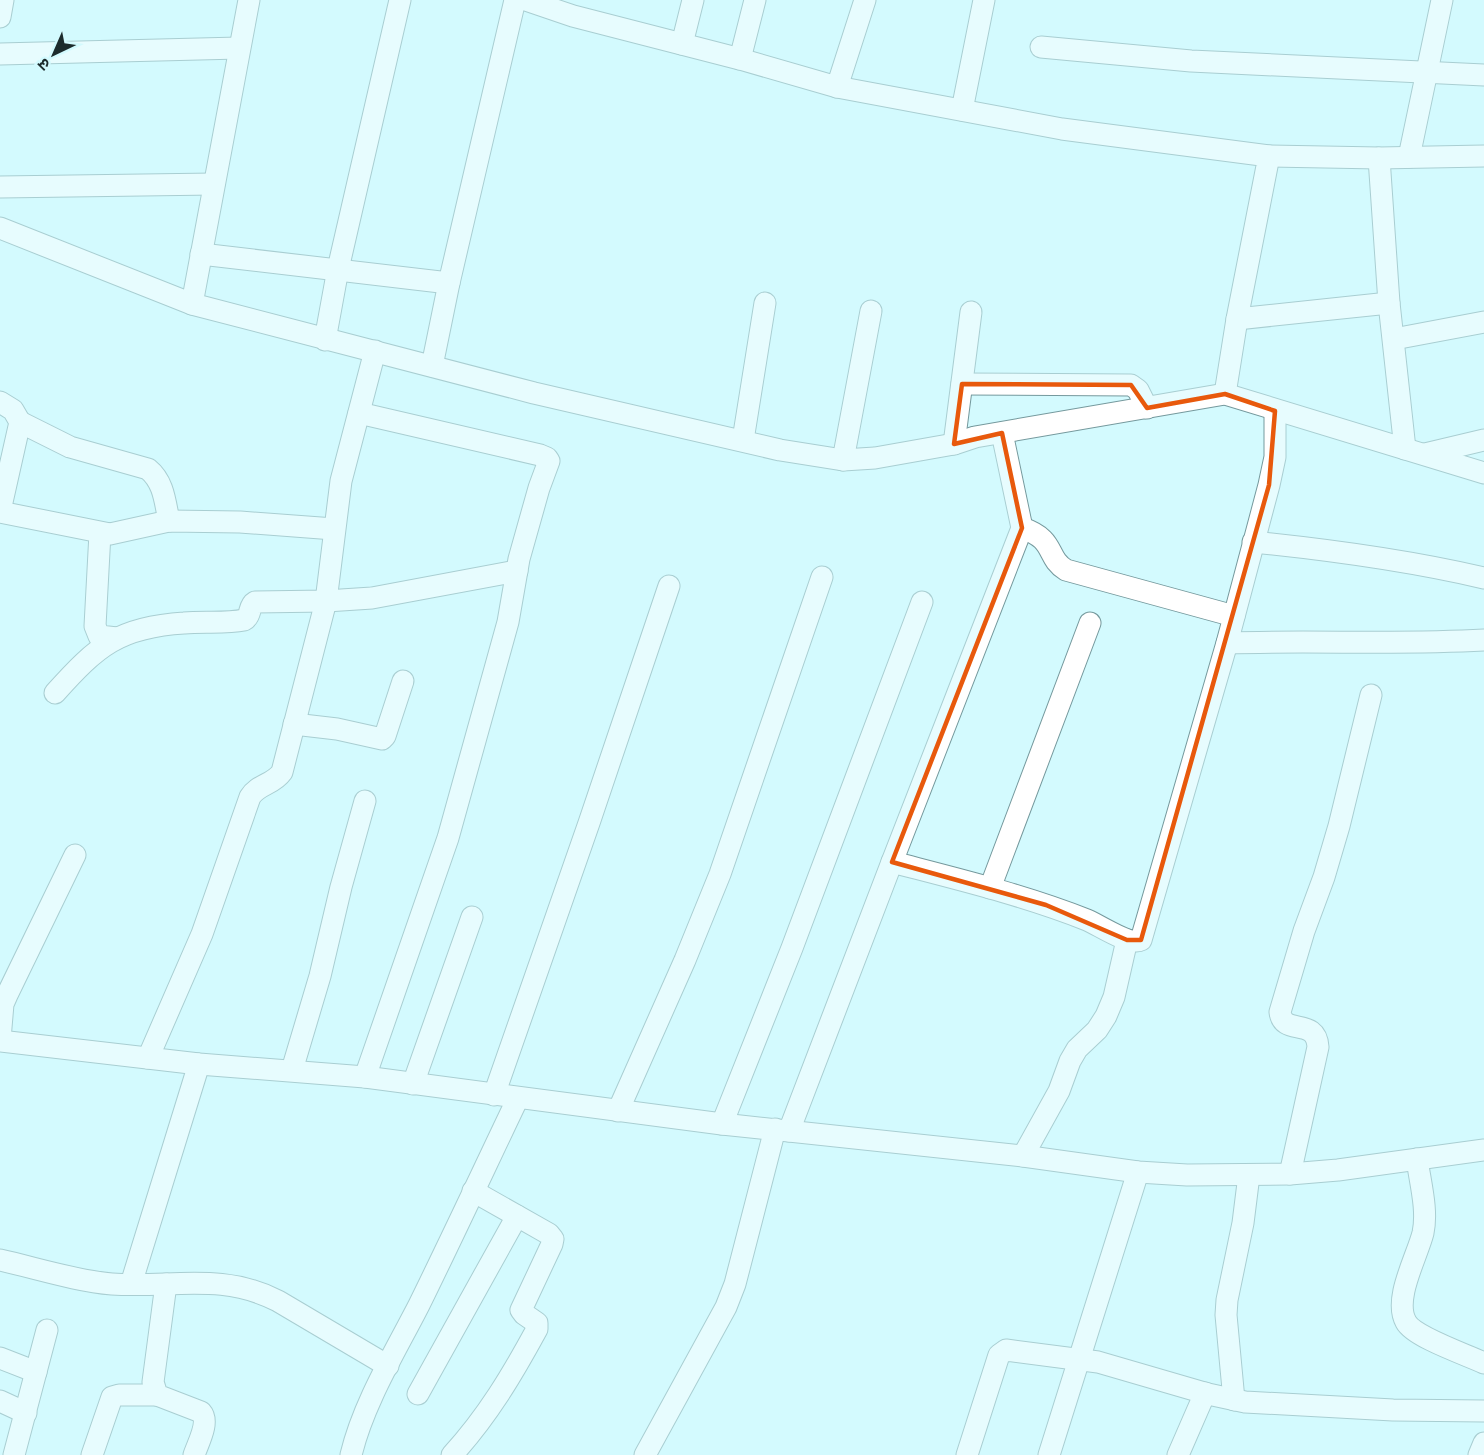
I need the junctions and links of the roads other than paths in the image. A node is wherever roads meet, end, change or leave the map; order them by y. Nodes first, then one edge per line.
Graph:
1 (3, 0) edge
2 (249, 0) edge
3 (400, 0) edge
4 (515, 0) edge
5 (526, 0) edge
6 (693, 0) edge
7 (755, 0) edge
8 (865, 0) edge
9 (984, 0) edge
10 (1442, 0) edge
11 (576, 8) edge
12 (0, 18) edge
13 (682, 44) junction
14 (1041, 47) dead end
15 (239, 48) junction
16 (0, 54) edge
17 (740, 59) junction
18 (1426, 73) junction
19 (1484, 75) edge
20 (837, 87) junction
21 (963, 110) junction
22 (1269, 156) junction
23 (1484, 156) edge
24 (1409, 157) junction
25 (1379, 158) junction
26 (214, 184) junction
27 (0, 187) edge
28 (0, 228) edge
29 (201, 254) junction
30 (338, 269) junction
31 (449, 283) junction
32 (765, 303) dead end
33 (1389, 303) junction
34 (192, 304) junction
35 (871, 311) dead end
36 (971, 312) dead end
37 (1237, 319) junction
38 (1484, 322) edge
39 (1394, 339) junction
40 (325, 340) junction
41 (375, 351) junction
42 (432, 366) junction
43 (962, 384) junction
44 (1225, 394) junction
45 (363, 398) junction
46 (0, 402) edge
47 (1147, 408) junction
48 (1275, 411) junction
49 (20, 422) junction
50 (1002, 433) junction
51 (743, 440) junction
52 (1484, 440) edge
53 (954, 444) junction
54 (1414, 451) junction
55 (843, 460) junction
56 (1484, 473) edge
57 (0, 511) edge
58 (1021, 518) junction
59 (169, 521) junction
60 (334, 529) junction
61 (100, 533) junction
62 (1253, 542) junction
63 (517, 571) junction
64 (822, 577) dead end
65 (1484, 578) edge
66 (669, 586) dead end
67 (326, 601) junction
68 (922, 602) dead end
69 (1234, 615) junction
70 (1090, 623) dead end
71 (117, 638) junction
72 (1484, 640) edge
73 (1227, 643) junction
74 (403, 681) dead end
75 (56, 693) dead end
76 (1371, 694) dead end
77 (294, 724) junction
78 (365, 801) dead end
79 (75, 855) dead end
80 (892, 862) junction
81 (990, 888) junction
82 (472, 917) dead end
83 (1127, 940) junction
84 (0, 1040) edge
85 (148, 1058) junction
86 (199, 1064) junction
87 (292, 1070) junction
88 (365, 1077) junction
89 (413, 1084) junction
90 (494, 1095) junction
91 (518, 1098) junction
92 (618, 1111) junction
93 (722, 1124) junction
94 (782, 1130) junction
95 (1484, 1150) edge
96 (1023, 1156) junction
97 (1417, 1159) junction
98 (1138, 1172) junction
99 (1290, 1174) junction
100 (1249, 1175) junction
101 (473, 1191) junction
102 (517, 1216) junction
103 (0, 1260) edge
104 (131, 1284) junction
105 (166, 1284) junction
106 (47, 1330) dead end
107 (0, 1358) edge
108 (1079, 1358) junction
109 (1484, 1363) edge
110 (388, 1366) junction
111 (36, 1372) junction
112 (1204, 1393) junction
113 (418, 1394) dead end
114 (157, 1395) junction
115 (1234, 1400) junction
116 (0, 1401) edge
117 (1484, 1412) edge
118 (26, 1413) junction
119 (1484, 1443) edge
120 (10, 1447) edge
121 (92, 1455) edge
122 (194, 1455) edge
123 (351, 1455) edge
124 (452, 1455) edge
125 (645, 1455) edge
126 (967, 1455) edge
127 (1049, 1455) edge
128 (1178, 1455) edge
129 (1479, 1455) edge

1 - 12 street
2 - 15 street
3 - 30 street
4 - 31 street
5 - 11 street
6 - 13 street
7 - 17 street
8 - 20 street
9 - 21 street
10 - 18 street
11 - 13 street
13 - 17 street
14 - 18 street
15 - 16 street
15 - 26 street
17 - 20 street
18 - 19 street
18 - 24 street
20 - 21 street
21 - 22 street
22 - 25 street
22 - 37 street
23 - 24 street
24 - 25 street
25 - 33 street
26 - 27 street
26 - 29 street
28 - 34 street
29 - 30 street
29 - 34 street
30 - 31 street
30 - 40 street
31 - 42 street
32 - 51 street
33 - 37 street
33 - 39 street
34 - 40 street
35 - 55 street
36 - 43 street
37 - 44 street
38 - 39 street
39 - 54 street
40 - 41 street
41 - 42 street
41 - 45 street
42 - 51 street
43 - 47 street
43 - 53 street
44 - 47 street
44 - 48 street
45 - 60 street
45 - 63 street
46 - 49 street
47 - 50 street
48 - 54 street
48 - 62 street
49 - 57 street
49 - 59 street
50 - 53 street
50 - 58 street
51 - 55 street
52 - 54 street
53 - 55 street
54 - 56 street
57 - 61 street
58 - 69 street
58 - 80 street
59 - 60 street
59 - 61 street
60 - 67 street
61 - 71 street
62 - 65 street
62 - 69 street
63 - 67 street
63 - 88 street
64 - 92 street
66 - 90 street
67 - 71 street
67 - 77 street
68 - 93 street
69 - 73 street
70 - 81 street
71 - 75 street
72 - 73 street
73 - 83 street
74 - 77 street
76 - 99 street
77 - 85 street
78 - 87 street
79 - 84 street
80 - 81 street
80 - 94 street
81 - 83 street
82 - 89 street
83 - 96 street
84 - 85 street
85 - 86 street
86 - 87 street
86 - 104 street
87 - 88 street
88 - 89 street
89 - 90 street
90 - 91 street
91 - 92 street
91 - 101 street
92 - 93 street
93 - 94 street
94 - 96 street
94 - 125 street
95 - 97 street
96 - 98 street
97 - 99 street
97 - 109 street
98 - 100 street
98 - 108 street
99 - 100 street
100 - 115 street
101 - 102 street
101 - 110 street
102 - 113 street
102 - 124 street
103 - 104 street
104 - 105 street
105 - 110 street
105 - 114 street
106 - 111 street
107 - 111 street
108 - 112 street
108 - 126 street
108 - 127 street
110 - 123 street
111 - 118 street
112 - 115 street
112 - 128 street
114 - 121 street
114 - 122 street
115 - 117 street
116 - 118 street
118 - 120 street
119 - 129 street

